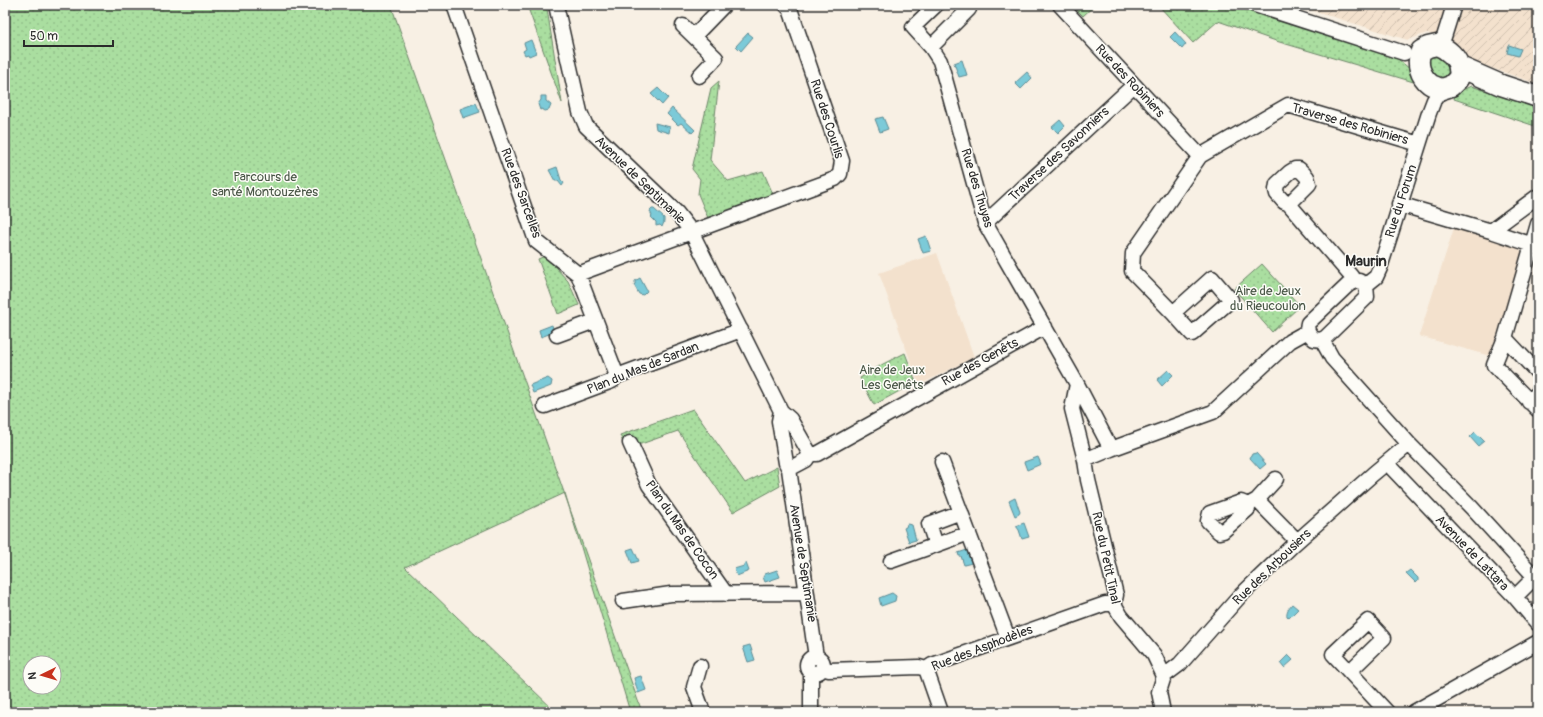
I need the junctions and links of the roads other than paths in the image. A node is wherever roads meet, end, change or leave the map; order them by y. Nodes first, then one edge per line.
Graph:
1 (454, 5) edge
2 (556, 5) edge
3 (724, 5) edge
4 (786, 5) edge
5 (936, 5) edge
6 (966, 5) edge
7 (1060, 5) edge
8 (1255, 5) edge
9 (1454, 5) edge
10 (683, 26) dead end
11 (694, 36) junction
12 (931, 47) junction
13 (1428, 49) junction
14 (699, 76) dead end
15 (1448, 80) junction
16 (1134, 85) junction
17 (1538, 97) edge
18 (1419, 144) junction
19 (1200, 156) junction
20 (1538, 196) edge
21 (1288, 203) dead end
22 (1399, 204) junction
23 (985, 224) junction
24 (1538, 224) edge
25 (691, 231) junction
26 (1491, 231) junction
27 (1533, 245) junction
28 (578, 274) junction
29 (1360, 283) junction
30 (1173, 313) dead end
31 (594, 321) junction
32 (1045, 326) junction
33 (741, 330) junction
34 (1308, 332) junction
35 (558, 334) dead end
36 (1505, 338) junction
37 (1322, 340) junction
38 (1538, 373) edge
39 (617, 376) junction
40 (1077, 384) junction
41 (1535, 402) edge
42 (545, 406) dead end
43 (782, 411) junction
44 (630, 443) dead end
45 (1409, 444) junction
46 (1111, 449) junction
47 (810, 454) junction
48 (1086, 460) junction
49 (942, 462) dead end
50 (1386, 463) junction
51 (789, 469) junction
52 (1276, 480) dead end
53 (961, 512) junction
54 (969, 533) junction
55 (1297, 541) junction
56 (936, 545) junction
57 (891, 560) dead end
58 (1537, 575) edge
59 (807, 593) junction
60 (726, 594) junction
61 (1515, 597) junction
62 (623, 601) dead end
63 (1114, 604) junction
64 (1538, 624) edge
65 (1008, 638) junction
66 (1538, 642) edge
67 (700, 666) dead end
68 (817, 666) junction
69 (926, 669) junction
70 (1350, 671) dead end
71 (1164, 676) junction
72 (702, 712) edge
73 (811, 712) edge
74 (941, 712) edge
75 (1162, 712) edge
76 (1387, 712) edge
77 (1414, 712) edge

1 - 28 street, Rue des Sarcelles
2 - 25 street, Avenue de Septimanie
3 - 11 street
4 - 25 street, Rue des Courlis
5 - 12 street, Rue des Thuyas
6 - 12 street
7 - 16 street, Rue des Robiniers
8 - 13 street
9 - 13 street
10 - 11 street
11 - 14 street
12 - 23 street, Rue des Thuyas
13 - 15 street
13 - 15 street
15 - 17 street
15 - 18 street, Rue du Forum
16 - 19 street, Rue des Robiniers
16 - 23 street, Traverse des Savonniers
18 - 19 street, Traverse des Robiniers
18 - 22 street, Rue du Forum
19 - 30 street, Traverse des Robiniers
20 - 26 street
21 - 29 street
22 - 26 street
22 - 29 street, Rue du Forum
23 - 32 street, Rue des Thuyas
24 - 27 street
25 - 28 street
25 - 33 street, Avenue de Septimanie
26 - 27 street
27 - 36 street
28 - 31 street
29 - 34 street, Rue du Forum
29 - 37 street
31 - 35 street
31 - 39 street
32 - 40 street, Rue des Thuyas
32 - 47 street, Rue des Genêts
33 - 39 street, Plan du Mas de Sardan
33 - 43 street, Avenue de Septimanie
34 - 37 street
34 - 46 street
36 - 38 street
36 - 41 street
37 - 45 street, Avenue de Lattara
39 - 42 street, Plan du Mas de Sardan
40 - 46 street, Rue des Thuyas
40 - 48 street
43 - 47 street, Avenue de Septimanie
43 - 51 street, Avenue de Septimanie
44 - 60 street, Plan du Mas de Cocon
45 - 50 street
45 - 58 street, Avenue de Lattara
46 - 48 street
47 - 51 street
48 - 63 street, Rue du Petit Tinal
49 - 53 street
50 - 55 street, Rue des Arbousiers
50 - 61 street, Avenue de Lattara
51 - 59 street, Avenue de Septimanie
52 - 55 street
53 - 54 street
53 - 56 street
54 - 56 street
54 - 65 street
55 - 71 street, Rue des Arbousiers
56 - 57 street
58 - 61 street, Avenue de Lattara
59 - 60 street, Plan du Mas de Cocon
59 - 68 street, Avenue de Septimanie
60 - 62 street, Plan du Mas de Cocon
61 - 64 street
63 - 65 street, Rue des Asphodèles
63 - 71 street, Rue du Petit Tinal
65 - 69 street, Rue des Asphodèles
66 - 77 street
67 - 72 street
68 - 69 street, Rue des Asphodèles
68 - 73 street, Avenue de Septimanie
69 - 74 street
70 - 76 street
71 - 75 street

